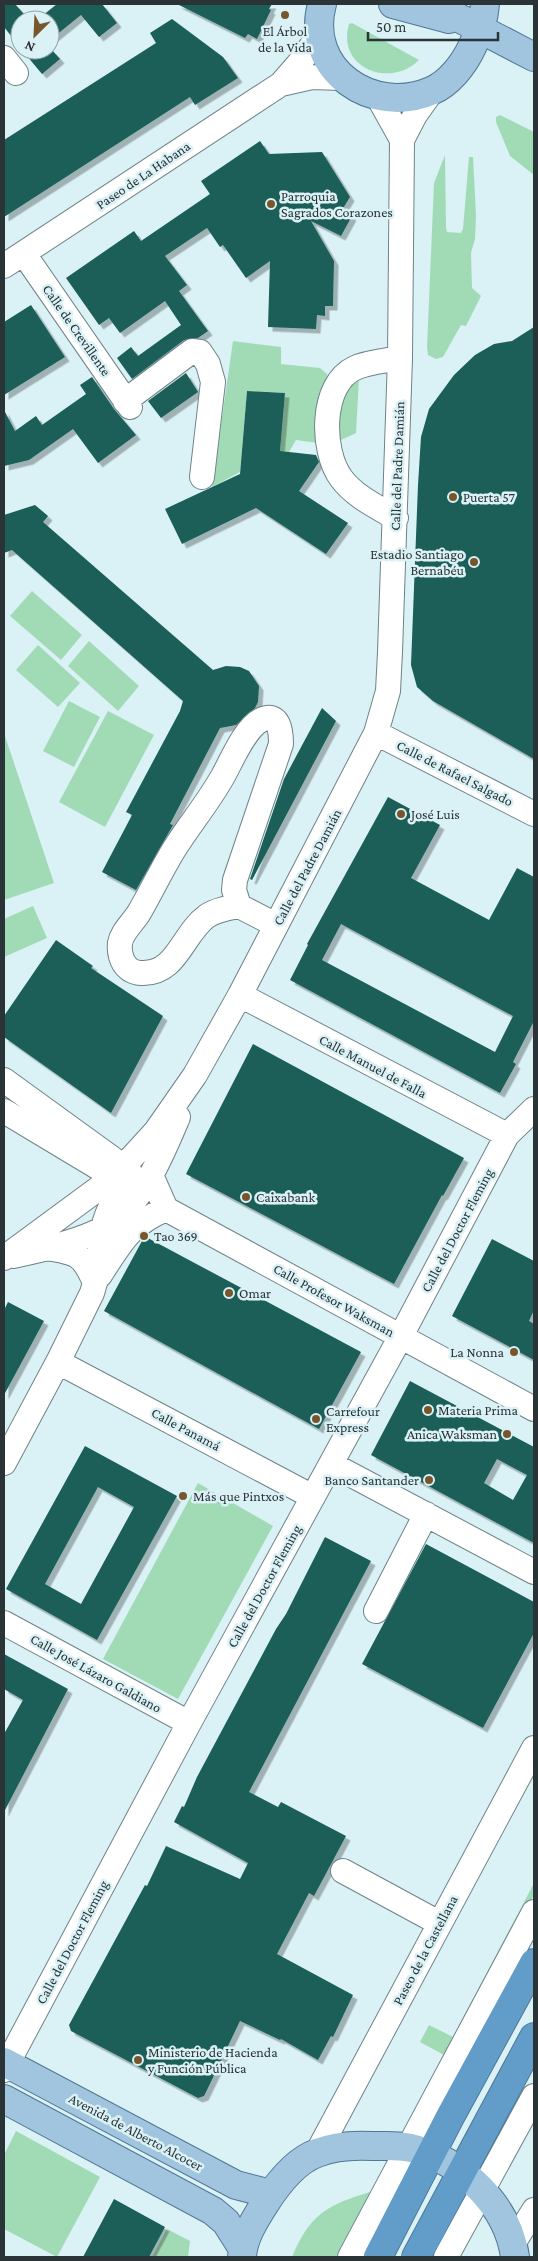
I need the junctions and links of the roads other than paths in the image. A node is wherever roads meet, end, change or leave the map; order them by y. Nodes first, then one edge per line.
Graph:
1 (322, 4) edge
2 (393, 4) edge
3 (432, 4) edge
4 (483, 16) edge
5 (320, 34) junction
6 (534, 57) edge
7 (342, 78) junction
8 (281, 84) junction
9 (432, 91) junction
10 (377, 95) junction
11 (402, 140) junction
12 (24, 254) junction
13 (4, 266) edge
14 (400, 358) junction
15 (202, 477) dead end
16 (396, 518) junction
17 (376, 733) junction
18 (534, 814) edge
19 (239, 906) junction
20 (276, 925) junction
21 (240, 995) junction
22 (195, 1075) junction
23 (4, 1080) edge
24 (534, 1109) edge
25 (4, 1111) edge
26 (156, 1131) junction
27 (507, 1135) junction
28 (119, 1172) junction
29 (151, 1175) junction
30 (166, 1209) junction
31 (104, 1228) junction
32 (47, 1248) junction
33 (4, 1259) edge
34 (95, 1282) junction
35 (401, 1336) junction
36 (58, 1362) junction
37 (534, 1409) edge
38 (4, 1463) edge
39 (331, 1464) junction
40 (314, 1497) junction
41 (426, 1514) junction
42 (534, 1572) edge
43 (376, 1611) dead end
44 (4, 1623) edge
45 (189, 1723) junction
46 (534, 1748) edge
47 (343, 1871) dead end
48 (534, 1912) edge
49 (439, 1922) junction
50 (534, 1963) edge
51 (534, 2037) edge
52 (5, 2065) edge
53 (534, 2096) edge
54 (4, 2099) edge
55 (420, 2151) junction
56 (317, 2153) junction
57 (462, 2171) junction
58 (482, 2190) junction
59 (271, 2194) junction
60 (534, 2210) edge
61 (514, 2251) edge
62 (243, 2253) edge
63 (350, 2257) edge
64 (378, 2257) edge
65 (416, 2257) edge
66 (446, 2257) edge

1 - 5 main road
2 - 4 main road
3 - 4 main road
4 - 6 main road
4 - 9 main road
5 - 7 main road
5 - 8 street
7 - 8 street
7 - 10 main road
8 - 12 street, Paseo de La Habana
9 - 10 main road
9 - 11 street
10 - 11 street
11 - 14 street, Calle del Padre Damián
12 - 13 street, Paseo de La Habana
12 - 15 street, Calle de Crevillente
14 - 16 street, Calle del Padre Damián
14 - 16 street
16 - 17 street, Calle del Padre Damián
17 - 18 street, Calle de Rafael Salgado
17 - 20 street, Calle del Padre Damián
19 - 19 street
19 - 20 street
20 - 21 street, Calle del Padre Damián
21 - 22 street, Calle del Padre Damián
21 - 27 street, Calle Manuel de Falla
22 - 26 street, Calle del Padre Damián
22 - 29 street, Calle del Padre Damián
23 - 28 street
24 - 27 street, Calle del Doctor Fleming
25 - 28 street
26 - 28 street, Calle del Padre Damián
26 - 31 street, Calle del Padre Damián
27 - 35 street, Calle del Doctor Fleming
28 - 33 street, Calle del Padre Damián
29 - 30 street
29 - 31 street, Calle del Padre Damián
30 - 34 street
30 - 35 street, Calle Profesor Waksman
31 - 32 street, Calle del Padre Damián
31 - 34 street, Calle del Padre Damián
32 - 33 street, Calle del Padre Damián
32 - 34 street, Calle del Padre Damián
34 - 36 street
35 - 37 street, Calle Profesor Waksman
35 - 39 street, Calle del Doctor Fleming
36 - 38 street
36 - 40 street, Calle Panamá
39 - 40 street, Calle del Doctor Fleming
39 - 41 street
40 - 45 street, Calle del Doctor Fleming
41 - 42 street
41 - 43 street
44 - 45 street, Calle José Lázaro Galdiano
45 - 52 street, Calle del Doctor Fleming
46 - 49 street, Paseo de la Castellana
47 - 49 street
48 - 55 street
49 - 56 street, Paseo de la Castellana
50 - 55 highway
51 - 57 highway
52 - 59 main road, Avenida de Alberto Alcocer
53 - 58 street
54 - 62 main road
55 - 56 main road
55 - 57 main road
55 - 63 street
55 - 64 highway
56 - 59 main road
57 - 58 main road
57 - 65 highway
58 - 61 main road
58 - 66 street
59 - 62 main road
60 - 61 street

